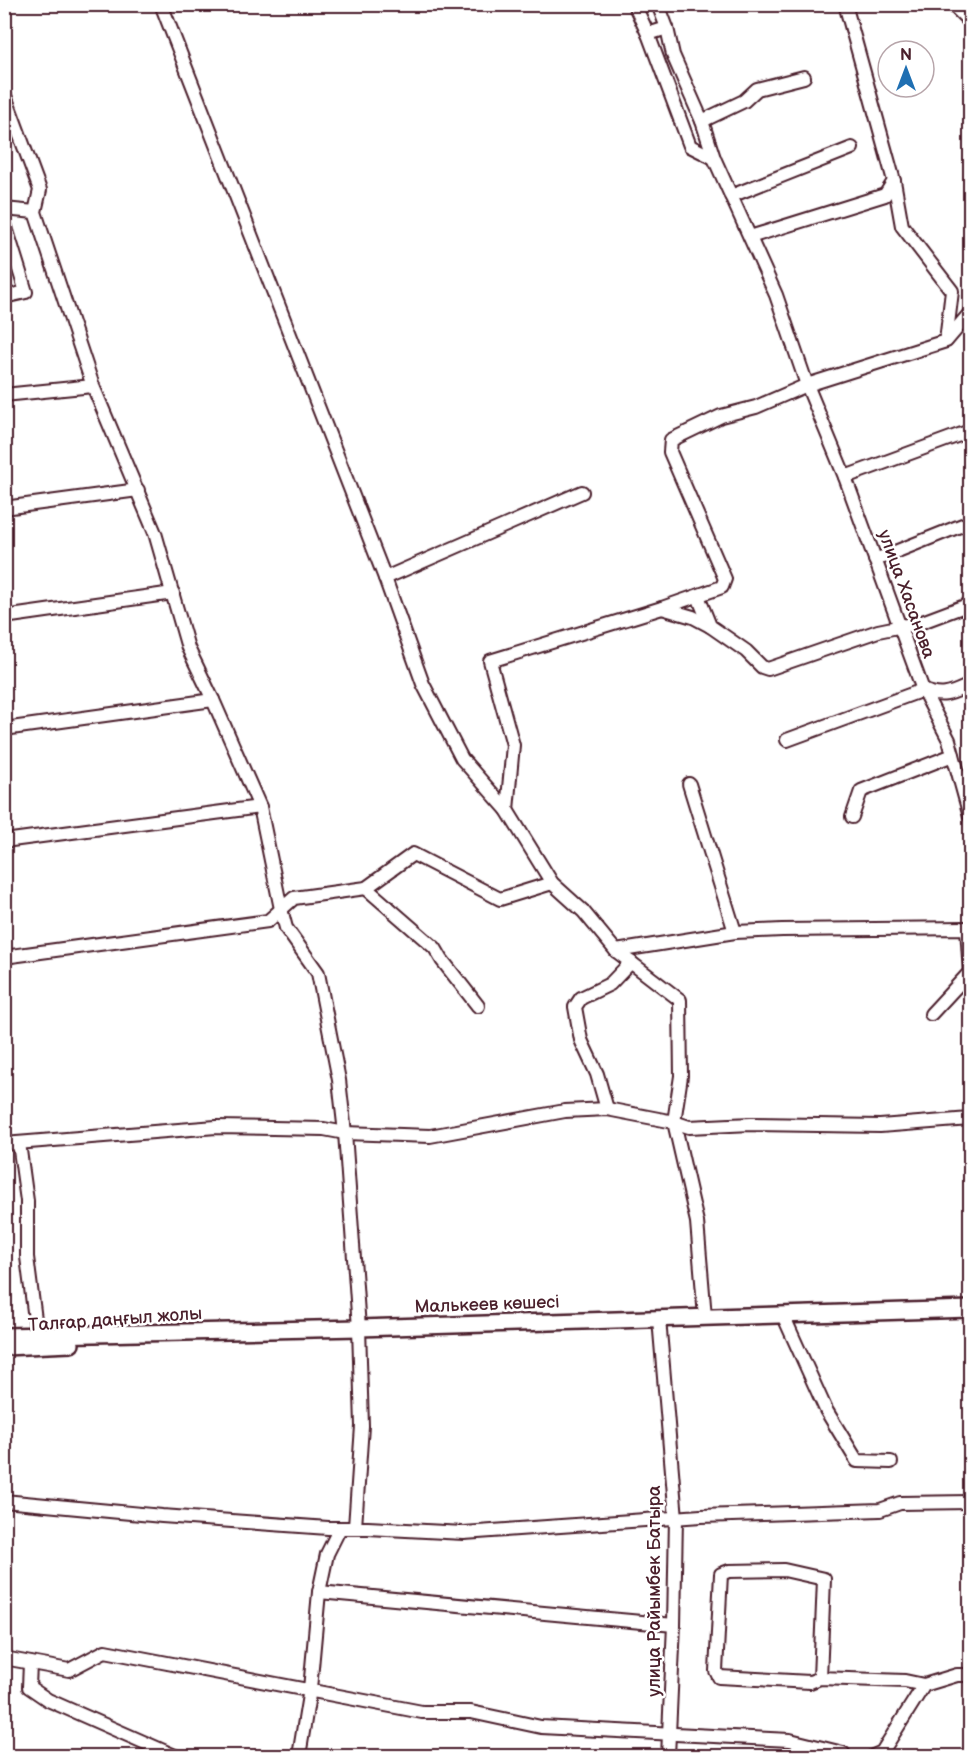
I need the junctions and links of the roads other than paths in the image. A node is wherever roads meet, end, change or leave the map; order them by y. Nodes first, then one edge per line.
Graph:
1 (161, 4) edge
2 (634, 4) edge
3 (658, 4) edge
4 (845, 4) edge
5 (952, 4) edge
6 (968, 18) edge
7 (667, 28) junction
8 (648, 34) junction
9 (804, 77) dead end
10 (4, 93) edge
11 (702, 121) junction
12 (852, 148) dead end
13 (714, 158) junction
14 (894, 181) junction
15 (731, 196) junction
16 (4, 209) edge
17 (34, 212) junction
18 (4, 221) edge
19 (750, 237) junction
20 (4, 297) edge
21 (970, 313) edge
22 (946, 341) junction
23 (807, 385) junction
24 (93, 386) junction
25 (4, 395) edge
26 (970, 431) edge
27 (845, 477) junction
28 (138, 490) junction
29 (582, 492) dead end
30 (4, 508) edge
31 (970, 522) edge
32 (874, 560) junction
33 (385, 578) junction
34 (173, 593) junction
35 (698, 596) junction
36 (970, 604) edge
37 (662, 608) junction
38 (4, 617) edge
39 (711, 626) junction
40 (900, 626) junction
41 (970, 685) edge
42 (923, 690) junction
43 (213, 700) junction
44 (4, 729) edge
45 (787, 740) dead end
46 (953, 755) junction
47 (689, 784) dead end
48 (260, 807) junction
49 (507, 810) junction
50 (970, 816) edge
51 (852, 817) dead end
52 (4, 841) edge
53 (552, 883) junction
54 (276, 887) junction
55 (366, 888) junction
56 (294, 898) junction
57 (281, 909) junction
58 (268, 921) junction
59 (286, 928) junction
60 (735, 932) junction
61 (616, 951) junction
62 (4, 957) edge
63 (631, 962) junction
64 (970, 973) edge
65 (478, 1006) dead end
66 (931, 1014) dead end
67 (607, 1109) junction
68 (970, 1119) edge
69 (674, 1122) junction
70 (345, 1133) junction
71 (19, 1143) junction
72 (4, 1144) edge
73 (970, 1309) edge
74 (783, 1315) junction
75 (705, 1317) junction
76 (659, 1319) junction
77 (359, 1328) junction
78 (229, 1330) junction
79 (37, 1335) junction
80 (4, 1336) edge
81 (4, 1347) edge
82 (891, 1462) dead end
83 (4, 1501) edge
84 (970, 1502) edge
85 (676, 1518) junction
86 (355, 1527) junction
87 (340, 1528) junction
88 (319, 1592) junction
89 (674, 1625) junction
90 (4, 1658) edge
91 (30, 1663) junction
92 (970, 1675) edge
93 (820, 1678) junction
94 (924, 1685) junction
95 (310, 1689) junction
96 (670, 1733) junction
97 (175, 1756) edge
98 (299, 1756) edge
99 (668, 1756) edge
100 (845, 1756) edge
101 (873, 1756) edge

1 - 33 street
2 - 8 street
3 - 7 street, улица Хасанова
4 - 14 street
5 - 6 street
7 - 8 street
7 - 11 street, улица Хасанова
8 - 13 street
9 - 11 street
10 - 17 street
11 - 13 street, улица Хасанова
12 - 15 street
13 - 15 street, улица Хасанова
14 - 19 street
14 - 22 street
15 - 19 street, улица Хасанова
16 - 17 street
17 - 24 street
18 - 20 street
19 - 23 street, улица Хасанова
21 - 22 street
22 - 23 street
23 - 27 street, улица Хасанова
23 - 35 street
24 - 25 street
24 - 28 street
26 - 27 street
27 - 32 street, улица Хасанова
28 - 30 street
28 - 34 street
29 - 33 street
31 - 32 street
32 - 40 street, улица Хасанова
33 - 49 street
34 - 38 street
34 - 43 street
35 - 37 street
35 - 39 street
36 - 40 street
37 - 39 street
37 - 49 street
39 - 40 street
40 - 42 street, улица Хасанова
41 - 42 street
42 - 45 street
42 - 46 street, улица Хасанова
43 - 44 street
43 - 48 street
46 - 50 street, улица Хасанова
46 - 51 street
47 - 60 street
48 - 52 street
48 - 54 street
49 - 53 street
53 - 55 street
53 - 61 street
54 - 56 street
54 - 57 street
55 - 56 street
55 - 65 street
56 - 57 street
57 - 58 street
57 - 59 street
58 - 59 street
58 - 62 street
59 - 70 street
60 - 61 street
60 - 64 street
61 - 63 street
63 - 67 street
63 - 69 street
64 - 66 street
67 - 69 street
67 - 70 street
68 - 69 street
69 - 75 street
70 - 71 street
70 - 77 street
71 - 72 street
71 - 79 street
73 - 74 main road, Малькеев көшесі
74 - 75 main road, Малькеев көшесі
74 - 82 street
75 - 76 main road, Малькеев көшесі
76 - 77 main road, Малькеев көшесі
76 - 85 street, улица Райымбек Батыра
77 - 78 main road, Малькеев көшесі
77 - 86 street
78 - 79 main road, Малькеев көшесі
78 - 81 main road, Талғар даңғыл жолы
79 - 80 main road, Малькеев көшесі
83 - 87 street
84 - 85 street
85 - 86 street
85 - 89 street, улица Райымбек Батыра
86 - 87 street
87 - 88 street
88 - 89 street
88 - 95 street
89 - 96 street, улица Райымбек Батыра
90 - 91 street
91 - 95 street
91 - 97 street
92 - 94 street
93 - 93 street
93 - 94 street
94 - 101 street
95 - 96 street
95 - 98 street
96 - 99 street, улица Райымбек Батыра
96 - 100 street

